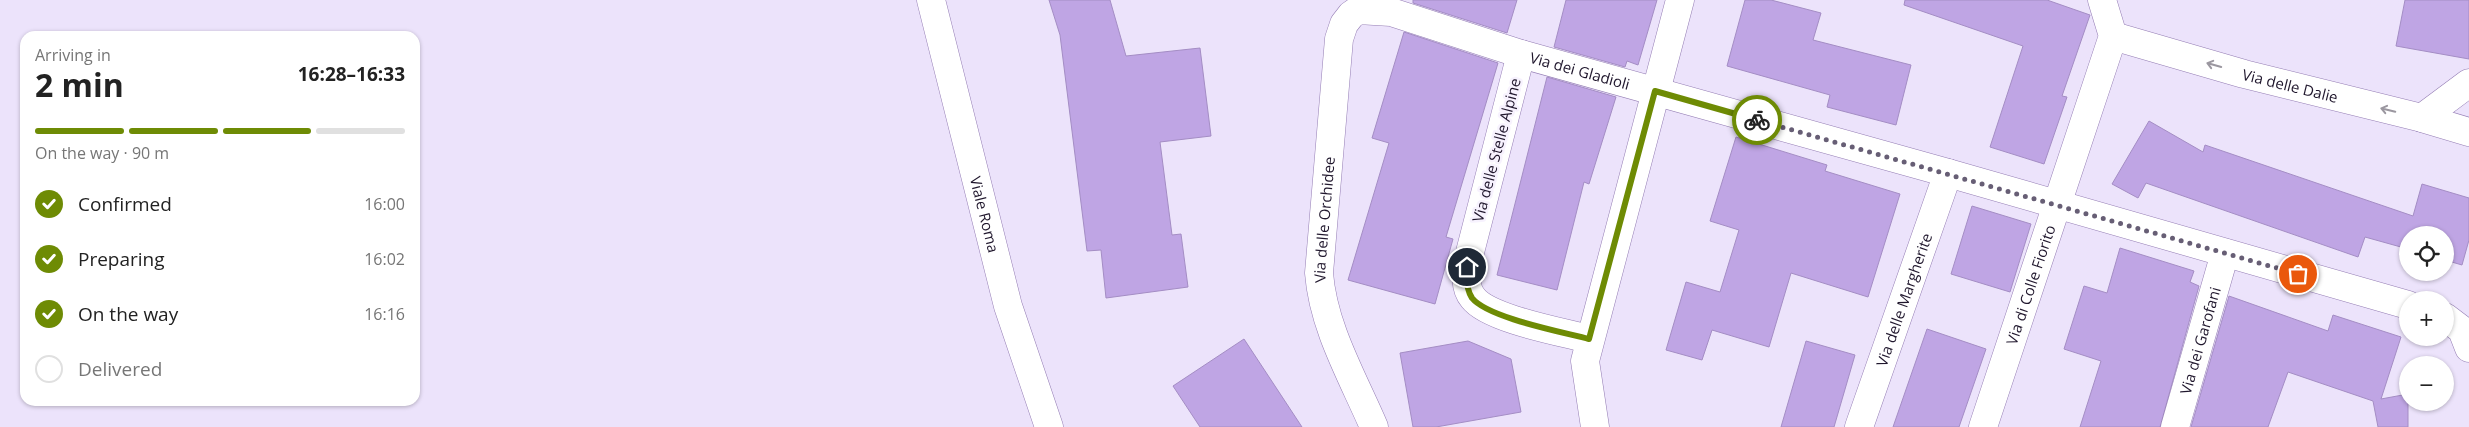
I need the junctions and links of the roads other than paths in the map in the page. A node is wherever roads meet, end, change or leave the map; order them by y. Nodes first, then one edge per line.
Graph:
1 (931, 0) edge
2 (1680, 0) edge
3 (2102, 0) edge
4 (1358, 10) joint
5 (2112, 36) junction
6 (1521, 54) junction
7 (2469, 83) edge
8 (1655, 91) junction
9 (2422, 118) junction
10 (2469, 132) edge
11 (1948, 173) junction
12 (2058, 205) junction
13 (2225, 254) junction
14 (2399, 302) edge
15 (2454, 324) edge
16 (1589, 339) junction
17 (2469, 348) edge
18 (1049, 427) edge
19 (1374, 427) edge
20 (1595, 427) edge
21 (1859, 427) edge
22 (1983, 427) edge
23 (2175, 427) edge

1 - 18 street, Viale Roma
2 - 8 street
3 - 5 street
4 - 6 street, Via dei Gladioli
4 - 19 street, Via delle Orchidee
9 -> 5 street, Via delle Dalie
5 - 12 street, Via di Colle Fiorito
6 - 8 street, Via dei Gladioli
6 - 16 street, Via delle Stelle Alpine
7 - 9 street
8 - 11 street, Via dei Gladioli
8 - 16 street
9 - 10 street, Via delle Dalie
11 - 12 street, Via dei Gladioli
11 - 21 street, Via delle Margherite
12 - 13 street, Via dei Gladioli
12 - 22 street, Via di Colle Fiorito
13 - 14 street, Via dei Gladioli
13 - 23 street, Via dei Garofani
15 - 17 street
16 - 20 street

